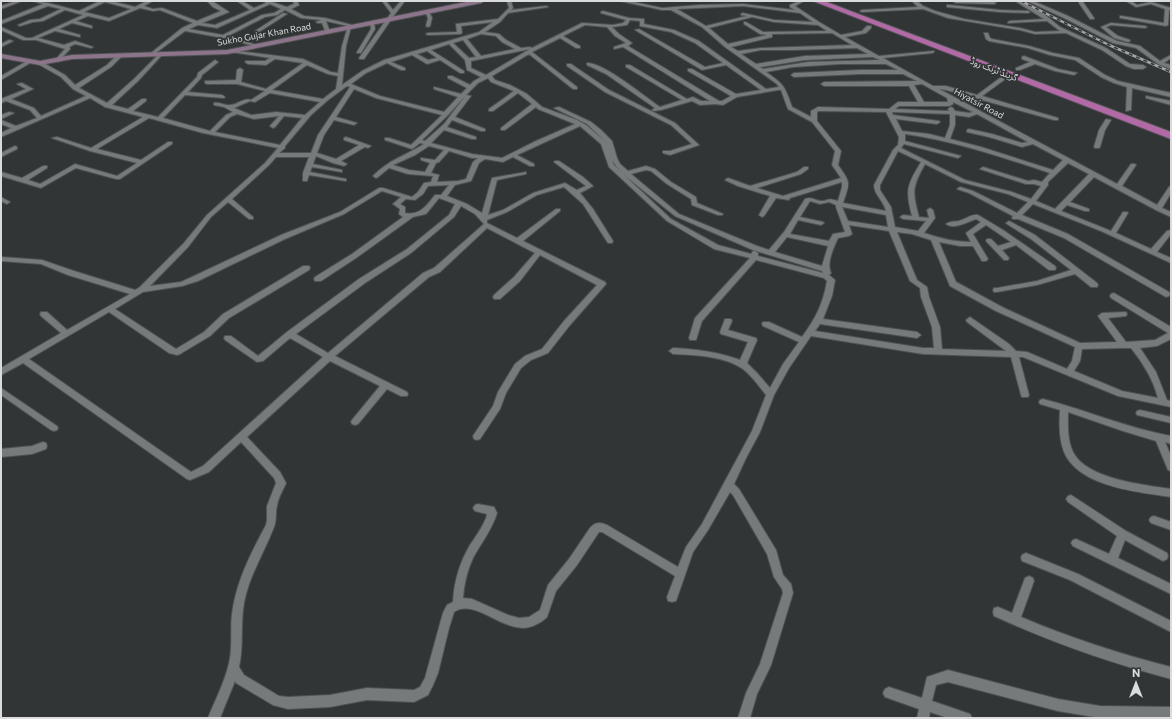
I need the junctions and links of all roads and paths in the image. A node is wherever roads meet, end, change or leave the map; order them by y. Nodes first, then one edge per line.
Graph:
1 (20, 1) edge
2 (35, 1) edge
3 (54, 1) edge
4 (104, 1) edge
5 (151, 1) edge
6 (209, 1) edge
7 (239, 1) edge
8 (294, 1) edge
9 (384, 1) edge
10 (403, 1) edge
11 (481, 1) edge
12 (509, 1) edge
13 (622, 1) edge
14 (802, 1) edge
15 (817, 1) edge
16 (828, 1) edge
17 (914, 1) edge
18 (1017, 1) edge
19 (1029, 1) edge
20 (1075, 1) edge
21 (1128, 1) edge
22 (267, 2) edge
23 (995, 2) edge
24 (461, 3) edge
25 (711, 3) edge
26 (949, 3) edge
27 (1081, 3) junction
28 (46, 4) junction
29 (546, 6) dead end
30 (1089, 6) dead end
31 (137, 7) junction
32 (1, 8) edge
33 (770, 8) junction
34 (923, 8) junction
35 (1169, 8) edge
36 (64, 9) junction
37 (288, 9) junction
38 (673, 9) junction
39 (254, 10) junction
40 (225, 11) junction
41 (862, 11) dead end
42 (1000, 11) junction
43 (427, 12) junction
44 (508, 12) junction
45 (603, 12) dead end
46 (800, 12) junction
47 (1028, 12) dead end
48 (78, 13) junction
49 (232, 13) dead end
50 (743, 14) dead end
51 (86, 15) junction
52 (1, 17) edge
53 (392, 17) junction
54 (754, 17) junction
55 (1122, 17) dead end
56 (1092, 18) dead end
57 (629, 19) junction
58 (984, 19) dead end
59 (499, 20) junction
60 (1048, 20) junction
61 (5, 21) edge
62 (72, 21) junction
63 (301, 22) dead end
64 (1010, 22) junction
65 (197, 23) junction
66 (372, 23) junction
67 (746, 23) dead end
68 (54, 24) dead end
69 (820, 24) junction
70 (1167, 24) edge
71 (20, 25) junction
72 (62, 26) junction
73 (428, 26) dead end
74 (90, 27) dead end
75 (352, 27) junction
76 (609, 27) junction
77 (706, 27) junction
78 (869, 27) dead end
79 (1145, 27) dead end
80 (1, 28) edge
81 (1018, 28) junction
82 (29, 29) dead end
83 (184, 29) junction
84 (54, 30) junction
85 (637, 30) dead end
86 (257, 31) dead end
87 (328, 32) junction
88 (835, 32) junction
89 (1066, 32) junction
90 (481, 33) junction
91 (769, 33) junction
92 (428, 34) dead end
93 (986, 34) dead end
94 (78, 36) dead end
95 (559, 36) junction
96 (840, 36) junction
97 (223, 37) junction
98 (801, 37) junction
99 (464, 38) junction
100 (33, 39) junction
101 (11, 41) dead end
102 (449, 42) junction
103 (542, 45) junction
104 (1, 46) edge
105 (66, 46) junction
106 (255, 46) junction
107 (624, 46) junction
108 (727, 46) junction
109 (859, 46) junction
110 (1135, 46) junction
111 (91, 47) dead end
112 (578, 47) dead end
113 (616, 48) dead end
114 (807, 48) junction
115 (427, 49) junction
116 (520, 50) junction
117 (231, 51) junction
118 (359, 52) dead end
119 (529, 52) junction
120 (932, 52) dead end
121 (412, 53) junction
122 (737, 53) junction
123 (157, 54) junction
124 (120, 55) junction
125 (1, 56) edge
126 (877, 56) junction
127 (1171, 56) edge
128 (274, 57) junction
129 (362, 58) dead end
130 (441, 58) junction
131 (480, 58) junction
132 (1024, 58) dead end
133 (58, 60) junction
134 (468, 60) junction
135 (386, 61) junction
136 (982, 61) junction
137 (29, 62) junction
138 (215, 62) dead end
139 (248, 62) dead end
140 (307, 62) junction
141 (888, 62) junction
142 (1034, 62) junction
143 (1160, 62) junction
144 (40, 63) junction
145 (589, 64) dead end
146 (728, 64) junction
147 (569, 65) dead end
148 (628, 66) dead end
149 (755, 66) junction
150 (1143, 67) dead end
151 (1171, 68) edge
152 (403, 69) dead end
153 (1018, 69) dead end
154 (240, 70) dead end
155 (690, 70) dead end
156 (762, 71) junction
157 (462, 72) dead end
158 (907, 72) junction
159 (1074, 73) dead end
160 (340, 75) junction
161 (794, 75) dead end
162 (450, 77) dead end
163 (1, 78) edge
164 (489, 78) junction
165 (1002, 79) dead end
166 (207, 82) dead end
167 (239, 82) junction
168 (924, 82) junction
169 (20, 84) dead end
170 (824, 84) dead end
171 (911, 84) junction
172 (350, 86) junction
173 (1130, 86) junction
174 (933, 87) junction
175 (75, 88) junction
176 (436, 88) dead end
177 (575, 88) dead end
178 (782, 89) junction
179 (268, 90) junction
180 (340, 90) junction
181 (470, 90) junction
182 (518, 91) junction
183 (766, 91) junction
184 (184, 93) junction
185 (1171, 95) edge
186 (735, 96) junction
187 (1148, 96) dead end
188 (89, 97) junction
189 (222, 97) dead end
190 (978, 97) junction
191 (462, 98) junction
192 (950, 98) junction
193 (4, 100) edge
194 (144, 100) dead end
195 (324, 101) junction
196 (688, 101) junction
197 (715, 102) junction
198 (1171, 103) edge
199 (216, 104) dead end
200 (536, 104) junction
201 (922, 104) junction
202 (949, 104) junction
203 (107, 106) junction
204 (231, 107) junction
205 (557, 108) dead end
206 (659, 109) junction
207 (491, 110) dead end
208 (1128, 110) dead end
209 (128, 112) junction
210 (237, 112) junction
211 (650, 112) junction
212 (952, 112) junction
213 (978, 112) junction
214 (11, 113) dead end
215 (890, 113) junction
216 (282, 115) junction
217 (448, 116) junction
218 (1, 117) edge
219 (147, 117) junction
220 (306, 117) junction
221 (40, 118) junction
222 (332, 118) junction
223 (1056, 119) dead end
224 (159, 120) junction
225 (578, 120) junction
226 (1108, 120) dead end
227 (814, 121) junction
228 (1, 122) edge
229 (937, 122) dead end
230 (354, 124) dead end
231 (273, 126) dead end
232 (15, 128) junction
233 (439, 128) junction
234 (503, 129) dead end
235 (483, 130) dead end
236 (1171, 130) edge
237 (969, 131) dead end
238 (212, 132) junction
239 (900, 132) junction
240 (1, 135) edge
241 (1171, 136) edge
242 (55, 138) dead end
243 (474, 138) dead end
244 (346, 139) dead end
245 (388, 139) dead end
246 (947, 141) junction
247 (902, 142) junction
248 (1033, 142) junction
249 (170, 143) dead end
250 (424, 143) junction
251 (283, 147) junction
252 (1097, 147) dead end
253 (15, 148) dead end
254 (448, 149) junction
255 (898, 149) junction
256 (92, 150) junction
257 (665, 152) dead end
258 (314, 154) junction
259 (1, 155) edge
260 (274, 155) junction
261 (513, 155) junction
262 (483, 156) junction
263 (958, 156) dead end
264 (423, 159) dead end
265 (1067, 160) junction
266 (924, 161) junction
267 (142, 162) junction
268 (335, 162) junction
269 (434, 162) junction
270 (557, 162) dead end
271 (344, 164) dead end
272 (309, 165) junction
273 (388, 165) junction
274 (532, 165) dead end
275 (1133, 165) dead end
276 (45, 167) dead end
277 (806, 168) dead end
278 (983, 169) dead end
279 (340, 172) dead end
280 (1055, 172) junction
281 (306, 173) junction
282 (524, 173) dead end
283 (622, 173) junction
284 (1, 174) edge
285 (428, 174) junction
286 (1093, 174) junction
287 (376, 176) dead end
288 (10, 177) junction
289 (845, 178) junction
290 (305, 180) dead end
291 (344, 180) dead end
292 (728, 180) dead end
293 (22, 181) junction
294 (1, 182) edge
295 (434, 183) junction
296 (453, 184) junction
297 (1045, 185) junction
298 (1118, 187) junction
299 (749, 188) junction
300 (1171, 188) edge
301 (960, 189) dead end
302 (576, 193) junction
303 (774, 196) junction
304 (406, 197) junction
305 (443, 198) junction
306 (228, 200) junction
307 (1032, 202) junction
308 (1065, 202) junction
309 (459, 203) junction
310 (839, 204) junction
311 (1158, 208) junction
312 (558, 210) dead end
313 (930, 210) dead end
314 (1087, 210) dead end
315 (1056, 212) junction
316 (1125, 213) dead end
317 (720, 214) dead end
318 (889, 214) junction
319 (762, 215) dead end
320 (1171, 215) edge
321 (1018, 216) junction
322 (408, 217) junction
323 (903, 217) dead end
324 (251, 218) dead end
325 (797, 218) junction
326 (916, 218) junction
327 (931, 220) junction
328 (485, 222) junction
329 (985, 222) junction
330 (821, 223) dead end
331 (846, 223) junction
332 (1009, 223) junction
333 (949, 224) dead end
334 (892, 229) junction
335 (1001, 231) junction
336 (1169, 232) dead end
337 (920, 234) junction
338 (1112, 234) junction
339 (786, 235) junction
340 (934, 240) junction
341 (518, 241) junction
342 (610, 241) dead end
343 (989, 241) dead end
344 (1017, 242) junction
345 (831, 244) junction
346 (974, 244) junction
347 (997, 249) junction
348 (539, 252) junction
349 (771, 252) junction
350 (1153, 252) junction
351 (755, 253) junction
352 (1006, 258) dead end
353 (1, 259) edge
354 (984, 259) dead end
355 (1171, 261) edge
356 (306, 268) dead end
357 (1052, 268) dead end
358 (1076, 271) junction
359 (827, 273) junction
360 (318, 279) dead end
361 (1094, 285) dead end
362 (997, 290) dead end
363 (139, 291) junction
364 (1166, 294) dead end
365 (1114, 296) dead end
366 (497, 297) dead end
367 (109, 309) junction
368 (44, 314) dead end
369 (1123, 314) dead end
370 (728, 320) dead end
371 (970, 320) dead end
372 (818, 321) junction
373 (766, 324) dead end
374 (1171, 331) edge
375 (810, 333) junction
376 (67, 334) junction
377 (290, 334) junction
378 (917, 335) dead end
379 (1171, 335) edge
380 (228, 338) dead end
381 (693, 338) dead end
382 (804, 342) junction
383 (1133, 345) junction
384 (1079, 346) junction
385 (1124, 346) junction
386 (672, 351) dead end
387 (938, 352) junction
388 (1018, 354) junction
389 (329, 357) junction
390 (23, 359) junction
391 (742, 365) junction
392 (1, 372) edge
393 (1069, 373) junction
394 (386, 385) junction
395 (1, 391) edge
396 (404, 394) dead end
397 (770, 395) junction
398 (1025, 395) dead end
399 (1043, 402) dead end
400 (1167, 404) edge
401 (1064, 407) junction
402 (1140, 413) dead end
403 (1171, 420) edge
404 (354, 422) dead end
405 (54, 428) dead end
406 (477, 436) dead end
407 (242, 437) junction
408 (1159, 438) junction
409 (1171, 440) edge
410 (43, 446) dead end
411 (1, 453) edge
412 (1171, 467) edge
413 (729, 485) junction
414 (1171, 493) edge
415 (1071, 499) dead end
416 (478, 508) dead end
417 (1154, 520) dead end
418 (1171, 526) edge
419 (1124, 534) junction
420 (1076, 543) dead end
421 (1163, 556) dead end
422 (1026, 558) dead end
423 (1112, 560) junction
424 (681, 574) junction
425 (1029, 581) dead end
426 (1171, 589) edge
427 (672, 597) dead end
428 (458, 604) junction
429 (998, 612) dead end
430 (1015, 620) junction
431 (1171, 627) edge
432 (234, 668) junction
433 (1171, 673) edge
434 (889, 693) dead end
435 (926, 704) junction
436 (1171, 713) edge
437 (1109, 715) edge
438 (1143, 715) edge
439 (214, 718) edge
440 (744, 718) edge
441 (923, 718) edge
442 (966, 718) edge

1 - 32 street
2 - 28 street
3 - 28 street
4 - 31 street
4 - 48 street
5 - 31 street
6 - 40 street
7 - 39 street
8 - 37 street
9 - 53 street
10 - 53 street
11 - 24 main road, Sukho Gujar Khan Road
12 - 44 street
13 - 38 street
14 - 46 street
15 - 136 highway, گرینڈ ٹرنک روڈ
16 - 136 highway, گرینڈ ٹرنک روڈ
17 - 34 street
18 - 60 street
19 - 110 street
20 - 27 street
21 - 35 street
22 - 37 street
22 - 39 street
23 - 26 street
23 - 42 street
24 - 43 main road, Sukho Gujar Khan Road
25 - 33 street
25 - 38 street
26 - 42 street
27 - 30 street
27 - 56 street
28 - 36 street
28 - 61 street
29 - 44 street
31 - 51 street
31 - 65 street
33 - 46 street
33 - 54 street
34 - 41 street
34 - 81 street
35 - 70 street
36 - 48 street
36 - 71 street
37 - 75 street
37 - 86 street
37 - 97 street
38 - 77 street
39 - 65 street
40 - 49 street
40 - 65 street
42 - 47 street
42 - 64 street
43 - 53 main road, Sukho Gujar Khan Road
43 - 73 street
44 - 59 street
45 - 57 street
46 - 69 street, Hiyatsir Road
48 - 51 street
50 - 54 street
51 - 62 street
52 - 61 street
53 - 66 main road, Sukho Gujar Khan Road
53 - 129 street
54 - 69 street
54 - 77 street
55 - 70 street
57 - 76 street
57 - 146 street
58 - 64 street
59 - 90 street
59 - 92 street
60 - 64 street
60 - 89 street
61 - 71 street
62 - 72 street
62 - 74 street
63 - 87 street
64 - 81 street
65 - 83 street
66 - 75 main road, Sukho Gujar Khan Road
66 - 118 street
67 - 91 street
68 - 72 street
69 - 88 street, Hiyatsir Road
71 - 82 street
72 - 84 street
75 - 87 main road, Sukho Gujar Khan Road
75 - 160 street
76 - 95 street
76 - 107 street
77 - 108 street
78 - 96 street
79 - 110 street
80 - 100 street
81 - 89 street
83 - 97 street
83 - 123 street
84 - 94 street
84 - 100 street
85 - 146 street
87 - 106 main road, Sukho Gujar Khan Road
88 - 96 street, Hiyatsir Road
88 - 98 street
89 - 150 street
90 - 99 street
90 - 116 street
91 - 98 street
91 - 108 street
93 - 173 street
95 - 103 street
95 - 112 street
96 - 109 street, Hiyatsir Road
97 - 106 street
98 - 114 street
99 - 102 street
99 - 131 street
100 - 105 street
101 - 104 street
102 - 115 street
102 - 134 street
103 - 116 street
103 - 119 street
105 - 111 street
105 - 133 street
106 - 117 main road, Sukho Gujar Khan Road
107 - 113 street
107 - 197 street
108 - 122 street
109 - 114 street
109 - 126 street, Hiyatsir Road
110 - 143 street
114 - 122 street
115 - 121 street
115 - 130 street
116 - 131 street
117 - 123 main road, Sukho Gujar Khan Road
117 - 128 street
119 - 164 street
119 - 177 street
120 - 126 street
121 - 130 street
121 - 135 street
122 - 149 street
123 - 124 main road, Sukho Gujar Khan Road
123 - 203 street
124 - 133 main road, Sukho Gujar Khan Road
124 - 175 street
125 - 137 main road, Sukho Gujar Khan Road
126 - 141 street, Hiyatsir Road
126 - 149 street
127 - 143 street
128 - 139 street
128 - 140 street
130 - 157 street
131 - 134 street
132 - 142 street
133 - 144 main road, Sukho Gujar Khan Road
134 - 164 street
135 - 152 street
135 - 172 street
136 - 236 highway, گرینڈ ٹرنک روڈ
136 - 241 highway, گرینڈ ٹرنک روڈ
137 - 144 main road, Sukho Gujar Khan Road
137 - 163 street
138 - 184 street
140 - 160 street
140 - 179 street
141 - 156 street
141 - 158 street, Hiyatsir Road
142 - 153 street
142 - 159 street
143 - 151 street
144 - 175 street
145 - 206 street
146 - 183 street
147 - 211 street
148 - 196 street
149 - 156 street
154 - 167 street
155 - 186 street
156 - 178 street
158 - 161 street
158 - 168 street, Hiyatsir Road
160 - 180 street
162 - 181 street
164 - 181 street
164 - 182 street
165 - 190 street
166 - 167 street
167 - 179 street
168 - 171 street
168 - 174 street, Hiyatsir Road
169 - 193 street
170 - 171 street
171 - 201 street
172 - 180 street
172 - 217 street
172 - 222 street
173 - 185 street
173 - 208 street
174 - 190 street
174 - 192 street, Hiyatsir Road
175 - 188 street
176 - 191 street
178 - 183 street
178 - 227 street
179 - 195 street
179 - 204 street
180 - 195 street
181 - 191 street
182 - 200 street
182 - 207 street
183 - 186 street
184 - 189 street
184 - 224 street
186 - 197 street
187 - 198 street
188 - 203 street
188 - 221 street
190 - 223 street
191 - 217 street
192 - 202 street
192 - 213 street, Hiyatsir Road
193 - 221 street
194 - 209 street
195 - 220 street
196 - 197 street
196 - 206 street
199 - 204 street
200 - 225 street
200 - 234 street
201 - 202 street
201 - 215 street
202 - 212 street
203 - 209 street
204 - 210 street
205 - 225 street
206 - 211 street
209 - 219 street
210 - 216 street
210 - 238 street
211 - 257 street
212 - 213 street
212 - 215 street
212 - 246 street
213 - 248 street, Hiyatsir Road
214 - 218 street
215 - 227 street
215 - 229 street
215 - 239 street
216 - 220 street
216 - 231 street
217 - 233 street
217 - 233 street
217 - 235 street
219 - 224 street
219 - 256 street
220 - 251 street
221 - 232 street
222 - 230 street
222 - 258 street
224 - 238 street
225 - 261 street
225 - 283 street
226 - 252 street
227 - 289 street
228 - 232 street
232 - 240 street
233 - 243 street
233 - 250 street
233 - 250 street
237 - 248 street
238 - 251 street
239 - 246 street
239 - 247 street
242 - 256 street
244 - 268 street
245 - 250 street
246 - 280 street
247 - 255 street
247 - 263 street
248 - 265 street, Hiyatsir Road
249 - 267 street
250 - 254 street
250 - 273 street
251 - 260 street
253 - 259 street
254 - 262 street
254 - 269 street
255 - 266 street
255 - 318 street
256 - 267 street
258 - 260 street
258 - 268 street
258 - 272 street
260 - 306 street
261 - 262 street
261 - 274 street
262 - 296 street
264 - 269 street
265 - 280 street
265 - 286 street, Hiyatsir Road
266 - 307 street
266 - 326 street
267 - 293 street
268 - 271 street
269 - 285 street
270 - 302 street
272 - 279 street
272 - 281 street
273 - 285 street
273 - 287 street
275 - 298 street
276 - 293 street
277 - 299 street
278 - 297 street
280 - 297 street
281 - 290 street
281 - 291 street
282 - 328 street
283 - 317 street
283 - 351 street
283 - 351 street
284 - 288 street
285 - 295 street
286 - 298 street, Hiyatsir Road
286 - 308 street
288 - 293 street
288 - 294 street
289 - 303 street
289 - 310 street
292 - 299 street
295 - 296 street
295 - 304 street
296 - 305 street
297 - 307 street
298 - 311 street, Hiyatsir Road
299 - 303 street
300 - 311 street
301 - 321 street
302 - 328 street
302 - 342 street
303 - 319 street
304 - 322 street
304 - 363 street
305 - 309 street
305 - 322 street
306 - 324 street
306 - 363 street
307 - 315 street
307 - 321 street
308 - 314 street
308 - 315 street
309 - 328 street
309 - 377 street
310 - 318 street
310 - 325 street
310 - 331 street
311 - 320 street, Hiyatsir Road
312 - 341 street
313 - 327 street
315 - 338 street
316 - 338 street
318 - 334 street
321 - 332 street
321 - 364 street
322 - 360 street
323 - 326 street
325 - 330 street
325 - 339 street
326 - 327 street
327 - 337 street
328 - 341 street
328 - 389 street
329 - 333 street
329 - 335 street
329 - 346 street
331 - 334 street
331 - 345 street
332 - 335 street
332 - 358 street
334 - 337 street
334 - 387 street
335 - 344 street
336 - 350 street
337 - 340 street
338 - 350 street
339 - 345 street
339 - 349 street
340 - 346 street
340 - 384 street
341 - 348 street
343 - 347 street
344 - 347 street
344 - 357 street
345 - 359 street
346 - 354 street
347 - 352 street
348 - 366 street
348 - 406 street
349 - 351 street
349 - 359 street
350 - 355 street
351 - 359 street
351 - 381 street
353 - 363 street
356 - 367 street
358 - 361 street
358 - 362 street
359 - 372 street
363 - 367 street
365 - 374 street
367 - 376 street
368 - 376 street
369 - 385 street
370 - 391 street
371 - 388 street
372 - 375 street
372 - 378 street
373 - 382 street
375 - 382 street
375 - 387 street
376 - 390 street
377 - 380 street
377 - 389 street
379 - 383 street
382 - 397 street
383 - 385 street
383 - 400 street
384 - 385 street
384 - 393 street
386 - 391 street
387 - 388 street
388 - 393 street
388 - 398 street
389 - 394 street
389 - 407 street
390 - 392 street
390 - 407 street
391 - 397 street
393 - 400 street
394 - 396 street
394 - 404 street
395 - 405 street
397 - 413 street
399 - 401 street
401 - 408 street
401 - 414 street
402 - 403 street
407 - 432 street
408 - 409 street
408 - 412 street
410 - 411 street
413 - 424 street
413 - 440 street
415 - 419 street
416 - 428 street
417 - 418 street
419 - 421 street
419 - 423 street
420 - 423 street
422 - 431 street
423 - 426 street
424 - 427 street
424 - 428 street
425 - 430 street
428 - 432 street
429 - 430 street
430 - 433 street
432 - 439 street
434 - 435 street
435 - 437 street
435 - 441 street
435 - 442 street
436 - 438 street
437 - 438 street

